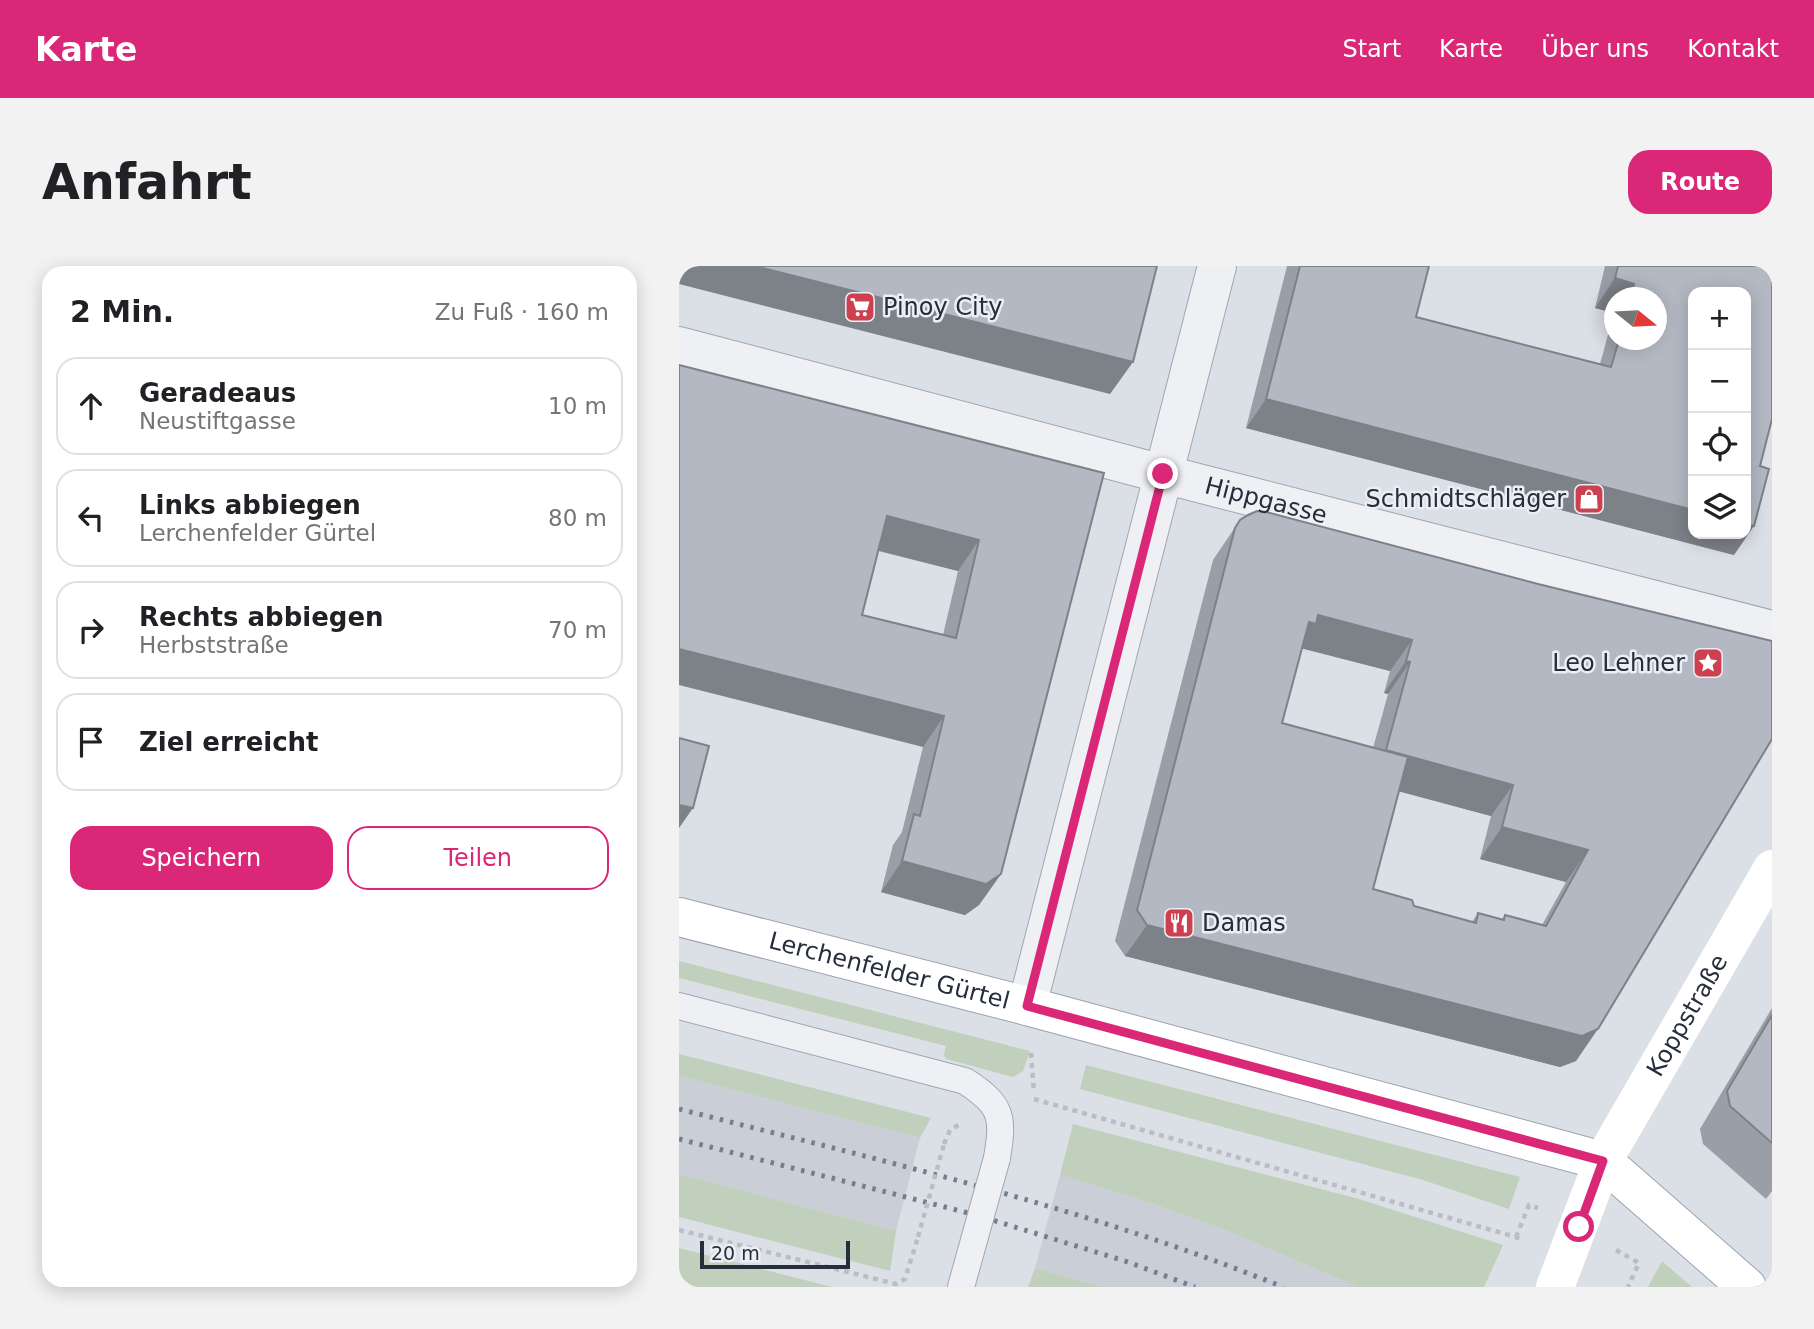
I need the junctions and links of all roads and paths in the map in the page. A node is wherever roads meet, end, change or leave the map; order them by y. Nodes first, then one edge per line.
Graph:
1 (1217, 266) edge
2 (679, 345) edge
3 (1163, 474) junction
4 (1772, 630) edge
5 (1772, 869) edge
6 (679, 917) edge
7 (679, 1006) edge
8 (1027, 1006) junction
9 (1034, 1099) dead end
10 (944, 1144) dead end
11 (1603, 1161) junction
12 (679, 1230) edge
13 (1516, 1237) dead end
14 (902, 1285) edge
15 (961, 1287) edge
16 (1555, 1287) edge
17 (1747, 1287) edge

1 - 3 street
2 - 3 street, Hippgasse
3 - 4 street, Hippgasse
3 - 8 street
5 - 11 main road, Koppstraße
6 - 8 main road, Lerchenfelder Gürtel
7 - 15 lane, bridge
8 - 11 main road, Lerchenfelder Gürtel
9 - 13 path
10 - 14 path, bridge
11 - 16 main road, Koppstraße
11 - 17 main road, Lerchenfelder Gürtel
12 - 14 path

